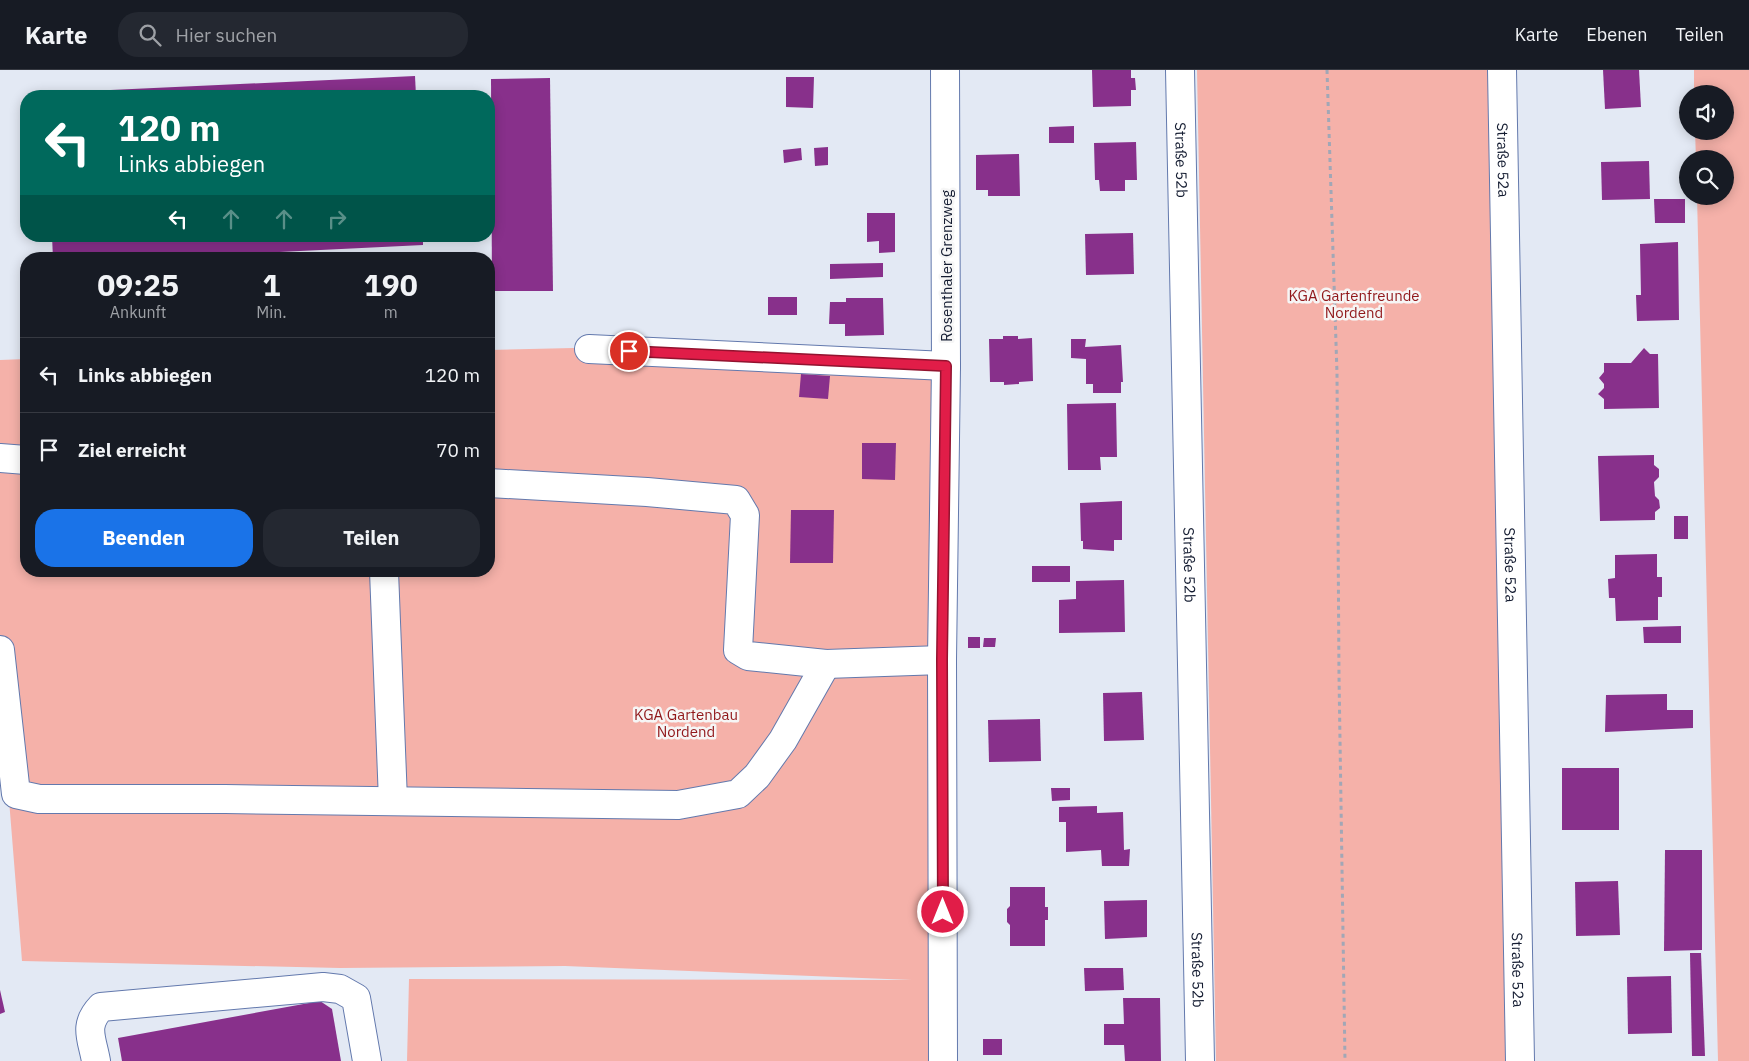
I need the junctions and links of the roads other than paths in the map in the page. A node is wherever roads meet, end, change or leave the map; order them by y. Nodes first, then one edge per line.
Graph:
1 (945, 70) edge
2 (1180, 70) edge
3 (1502, 70) edge
4 (589, 349) dead end
5 (946, 366) junction
6 (0, 458) edge
7 (20, 460) edge
8 (495, 484) edge
9 (384, 577) edge
10 (0, 650) edge
11 (942, 660) junction
12 (826, 664) junction
13 (393, 801) junction
14 (96, 1061) edge
15 (367, 1061) edge
16 (943, 1061) edge
17 (1200, 1061) edge
18 (1520, 1061) edge

1 - 5 street, Rosenthaler Grenzweg
2 - 17 street, Straße 52b
3 - 18 street, Straße 52a
4 - 5 street
5 - 11 street, Rosenthaler Grenzweg
6 - 7 street
8 - 12 street
9 - 13 street
10 - 13 street
11 - 12 street
11 - 16 street, Rosenthaler Grenzweg
12 - 13 street
14 - 15 street

